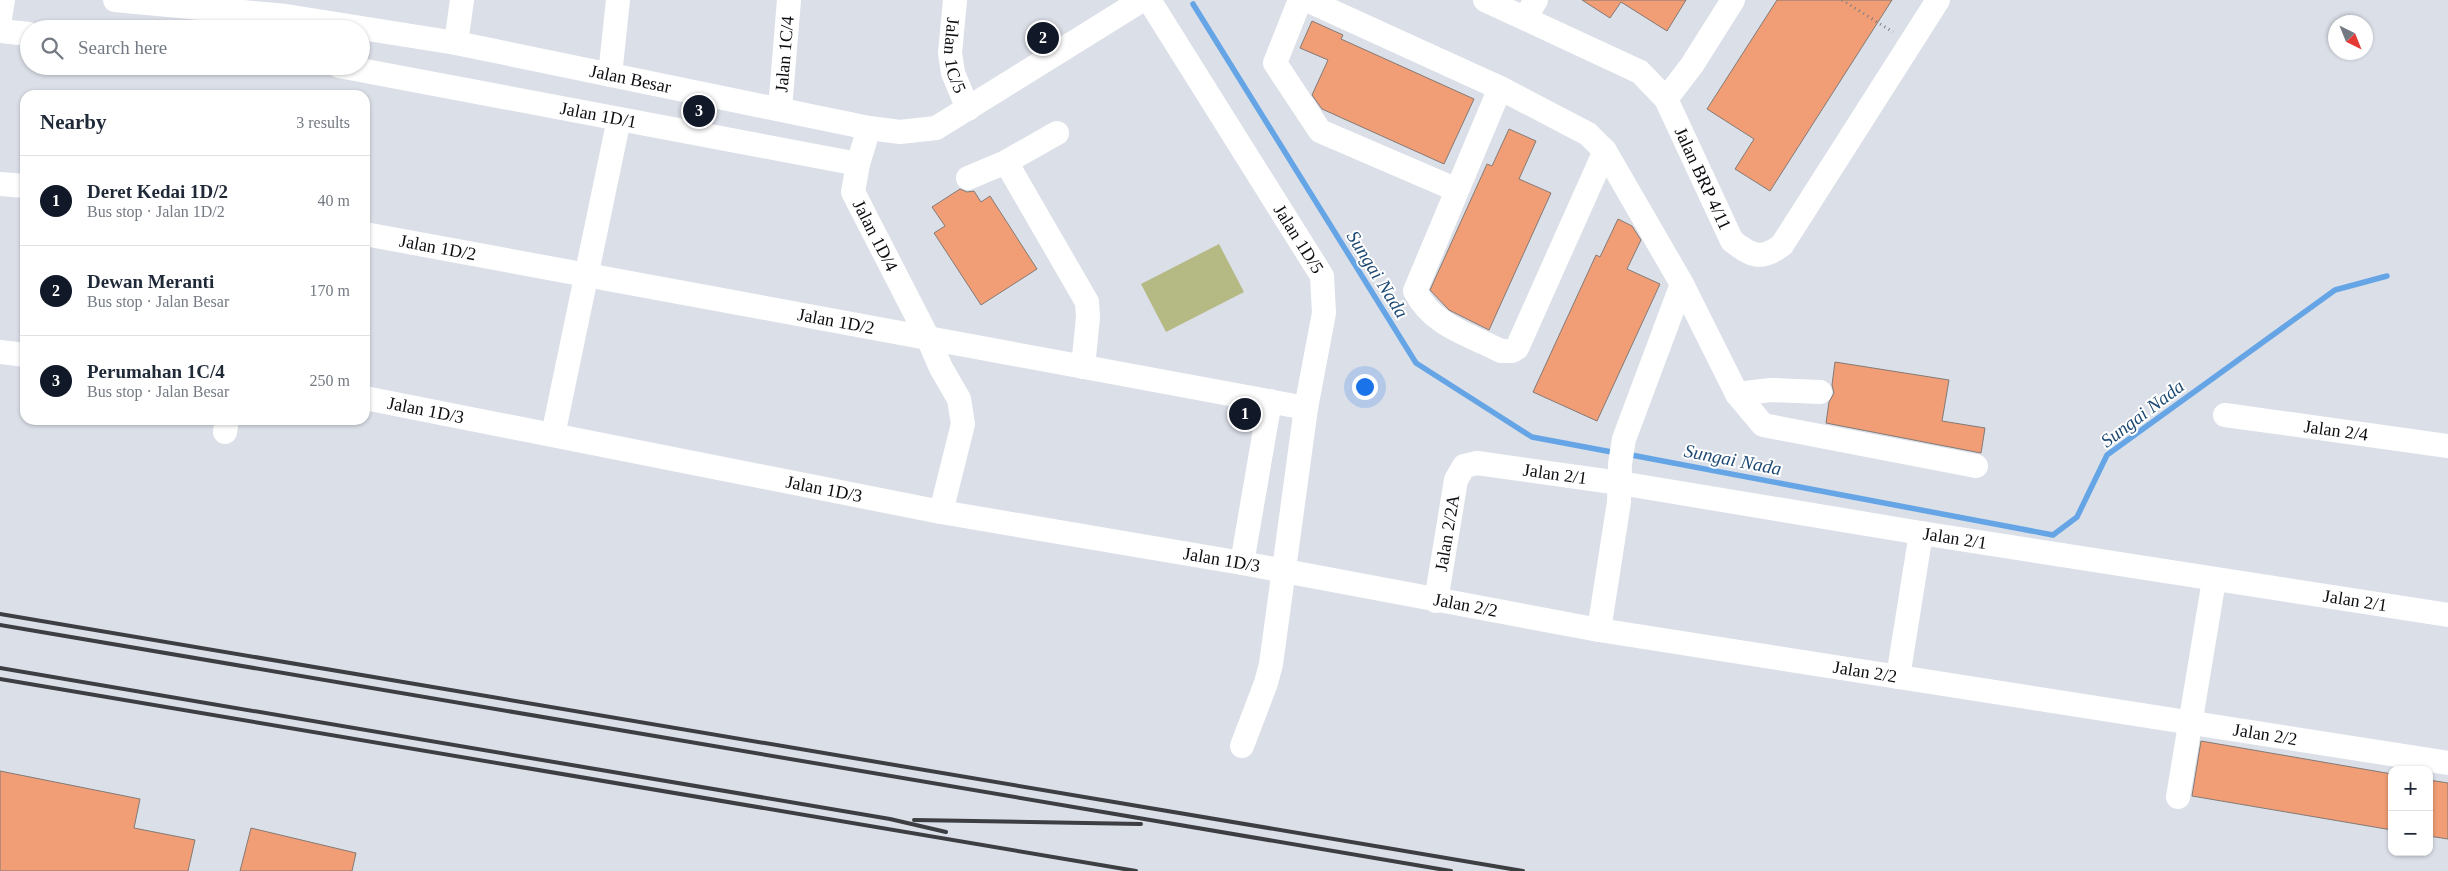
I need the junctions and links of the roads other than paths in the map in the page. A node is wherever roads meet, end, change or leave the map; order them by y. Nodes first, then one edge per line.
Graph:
1 (3, 0) edge
2 (122, 0) edge
3 (462, 0) edge
4 (618, 0) edge
5 (789, 0) edge
6 (955, 0) edge
7 (1142, 0) edge
8 (1150, 0) edge
9 (1300, 0) edge
10 (1307, 0) edge
11 (1485, 0) edge
12 (1733, 0) edge
13 (1938, 0) edge
14 (287, 8) edge
15 (1530, 9) edge
16 (0, 18) edge
17 (345, 20) edge
18 (370, 25) edge
19 (0, 31) edge
20 (20, 33) edge
21 (456, 43) junction
22 (370, 72) edge
23 (610, 75) junction
24 (1500, 88) junction
25 (1666, 99) junction
26 (780, 108) junction
27 (968, 109) junction
28 (619, 119) junction
29 (869, 128) junction
30 (1058, 133) dead end
31 (1605, 151) junction
32 (1006, 162) junction
33 (858, 164) junction
34 (968, 178) dead end
35 (0, 184) edge
36 (20, 186) edge
37 (1457, 190) junction
38 (370, 235) edge
39 (586, 274) junction
40 (1682, 284) junction
41 (928, 338) junction
42 (0, 352) edge
43 (20, 354) edge
44 (1083, 367) junction
45 (1820, 392) dead end
46 (1737, 394) junction
47 (370, 399) edge
48 (1270, 401) junction
49 (1306, 408) junction
50 (2226, 415) dead end
51 (553, 435) junction
52 (2448, 446) edge
53 (1464, 466) joint
54 (1976, 466) dead end
55 (1620, 474) junction
56 (941, 512) junction
57 (1921, 533) junction
58 (1242, 563) junction
59 (1284, 571) junction
60 (2214, 580) junction
61 (1436, 601) junction
62 (2448, 616) edge
63 (1599, 630) junction
64 (1898, 677) junction
65 (2191, 723) junction
66 (1242, 746) dead end
67 (2448, 763) edge
68 (2178, 797) dead end

1 - 16 street
2 - 14 street, Jalan Besar
3 - 21 street
4 - 23 street
5 - 26 street, Jalan 1C/4
6 - 27 street, Jalan 1C/5
7 - 27 street, Jalan Besar
8 - 49 street, Jalan 1D/5
9 - 37 street
10 - 24 street
11 - 15 street, Jalan BRP 4/11
12 - 25 street
13 - 25 street, Jalan BRP 4/11
14 - 17 street, Jalan Besar
15 - 25 street, Jalan BRP 4/11
18 - 21 street, Jalan Besar
19 - 20 street
21 - 23 street, Jalan Besar
22 - 28 street, Jalan 1D/1
23 - 26 street, Jalan Besar
24 - 31 street
24 - 37 street
26 - 29 street, Jalan Besar
27 - 29 street, Jalan Besar
28 - 33 street, Jalan 1D/1
28 - 39 street
29 - 33 street, Jalan 1D/4
30 - 32 street
31 - 37 street
31 - 40 street
32 - 34 street
32 - 44 street
33 - 41 street, Jalan 1D/4
35 - 36 street
38 - 39 street, Jalan 1D/2
39 - 41 street, Jalan 1D/2
39 - 51 street
40 - 46 street
40 - 55 street
41 - 44 street, Jalan 1D/2
41 - 56 street, Jalan 1D/4
42 - 43 street
44 - 48 street, Jalan 1D/2
45 - 46 street
46 - 54 street
47 - 51 street, Jalan 1D/3
48 - 49 street, Jalan 1D/2
48 - 58 street
49 - 59 street, Jalan 1D/5
50 - 52 street, Jalan 2/4
51 - 56 street, Jalan 1D/3
53 - 55 street, Jalan 2/1
53 - 61 street, Jalan 2/2A
55 - 57 street, Jalan 2/1
55 - 63 street
56 - 58 street, Jalan 1D/3
57 - 60 street, Jalan 2/1
57 - 64 street
58 - 59 street, Jalan 1D/3
59 - 61 street, Jalan 2/2
59 - 66 street, Jalan 1D/5
60 - 62 street, Jalan 2/1
60 - 65 street
61 - 63 street, Jalan 2/2
63 - 64 street, Jalan 2/2
64 - 65 street, Jalan 2/2
65 - 67 street, Jalan 2/2
65 - 68 street

